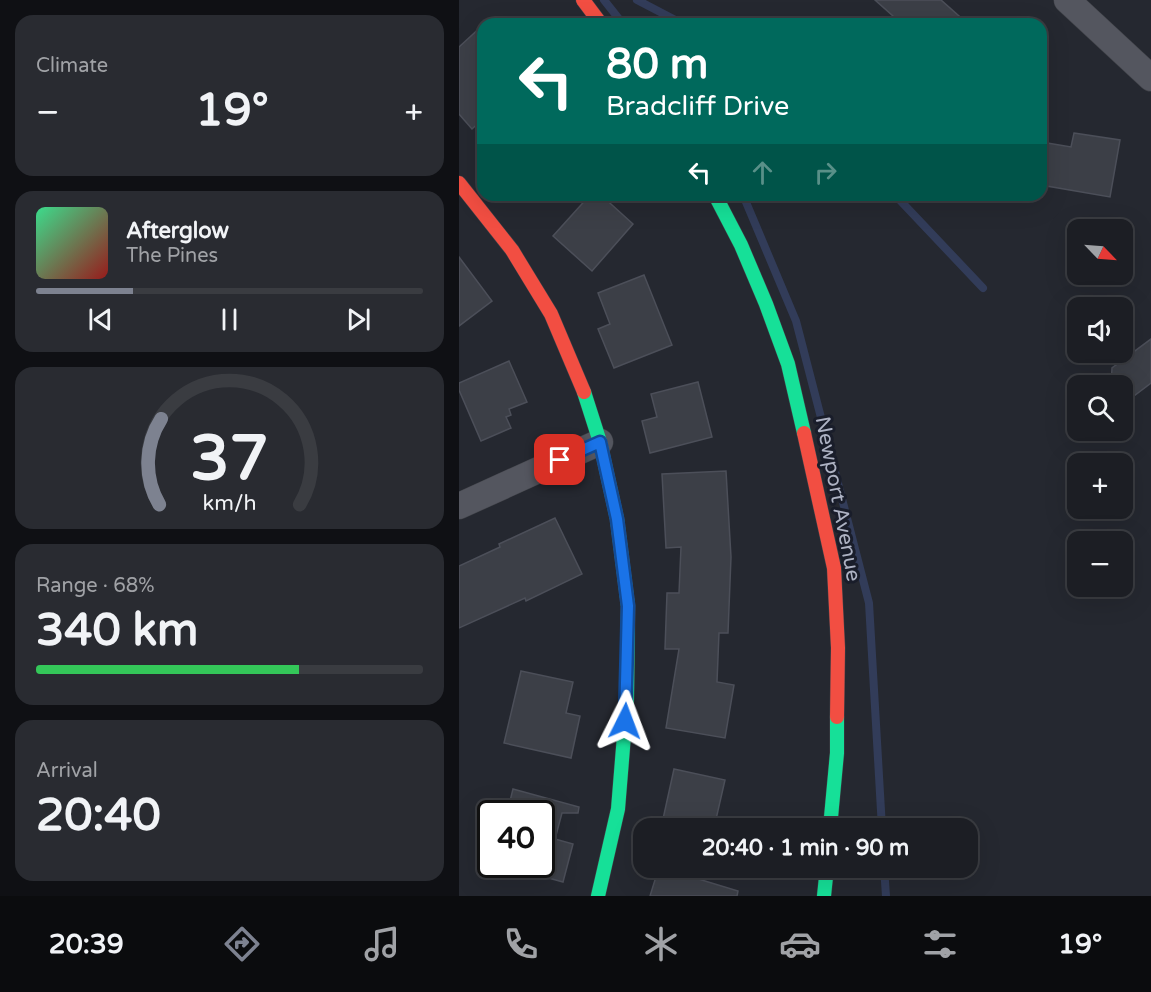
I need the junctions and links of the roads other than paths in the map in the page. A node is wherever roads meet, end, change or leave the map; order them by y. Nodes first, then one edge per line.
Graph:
1 (583, 0) edge
2 (1067, 0) edge
3 (596, 18) edge
4 (1151, 78) edge
5 (459, 183) edge
6 (718, 201) edge
7 (600, 442) junction
8 (459, 506) edge
9 (831, 818) edge
10 (826, 878) edge
11 (598, 896) edge
12 (824, 896) edge

1 - 3 street
2 - 4 street
5 - 7 street
6 - 9 street, Newport Avenue
7 - 8 street
7 - 11 street
10 - 12 street

